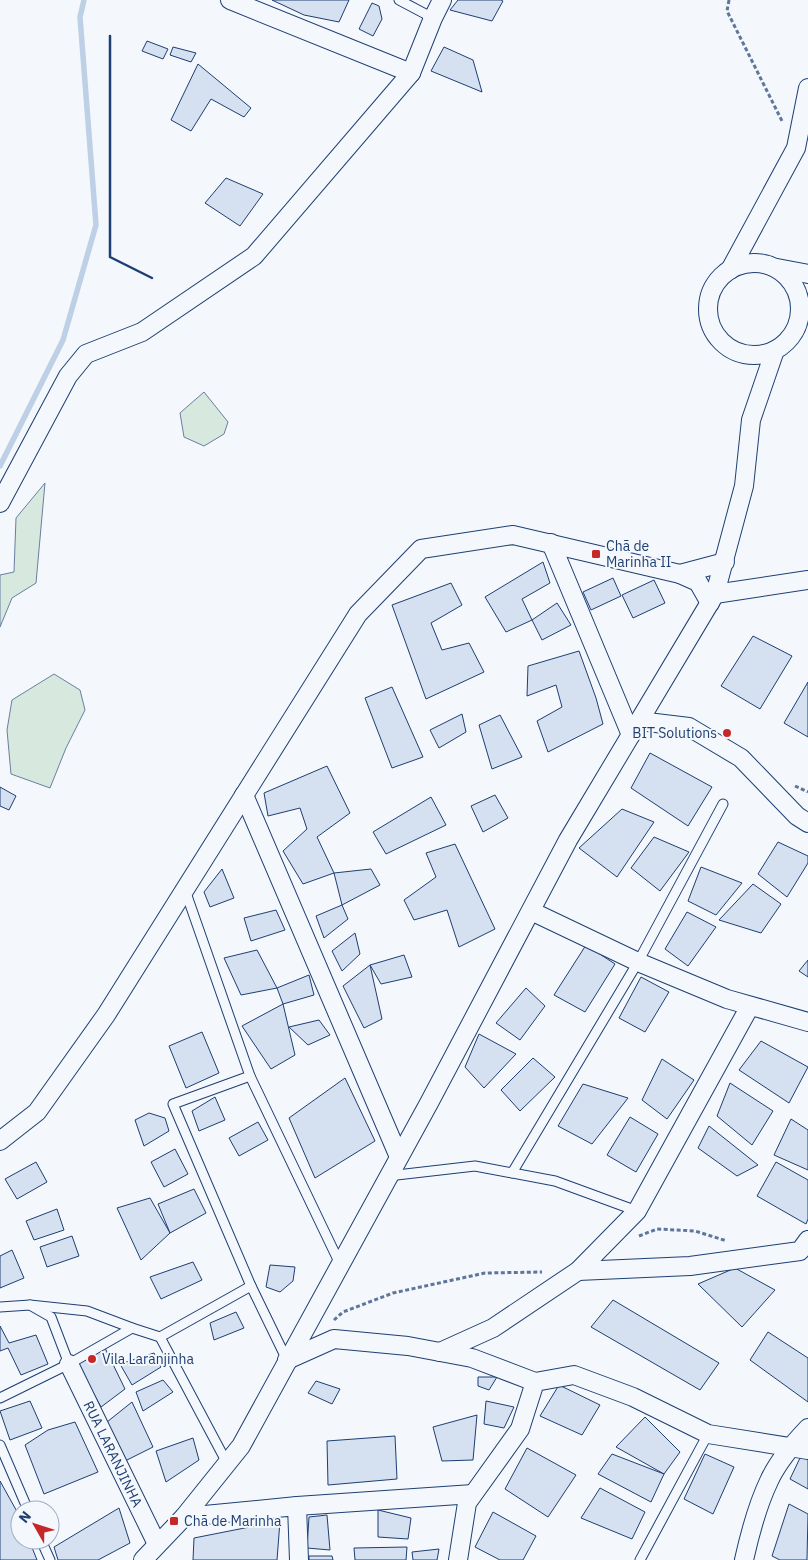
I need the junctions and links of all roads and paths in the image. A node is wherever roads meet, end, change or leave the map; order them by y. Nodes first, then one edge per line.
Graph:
1 (230, 0) edge
2 (399, 0) edge
3 (442, 0) edge
4 (729, 0) edge
5 (433, 18) junction
6 (411, 73) junction
7 (808, 88) edge
8 (783, 122) dead end
9 (774, 268) junction
10 (730, 270) junction
11 (808, 274) edge
12 (803, 318) edge
13 (775, 350) junction
14 (0, 504) edge
15 (551, 544) junction
16 (725, 562) junction
17 (680, 574) junction
18 (808, 580) edge
19 (712, 598) junction
20 (635, 728) junction
21 (244, 795) junction
22 (722, 804) dead end
23 (808, 823) edge
24 (185, 889) junction
25 (531, 911) junction
26 (638, 962) junction
27 (750, 1006) junction
28 (808, 1022) edge
29 (250, 1076) junction
30 (0, 1141) edge
31 (399, 1157) junction
32 (512, 1173) junction
33 (388, 1176) junction
34 (637, 1211) junction
35 (630, 1240) dead end
36 (808, 1240) edge
37 (728, 1242) dead end
38 (340, 1264) junction
39 (578, 1271) junction
40 (251, 1286) junction
41 (30, 1305) junction
42 (0, 1307) edge
43 (329, 1324) dead end
44 (132, 1328) junction
45 (160, 1337) junction
46 (440, 1352) junction
47 (287, 1360) junction
48 (70, 1364) junction
49 (535, 1382) junction
50 (0, 1398) edge
51 (808, 1428) edge
52 (708, 1434) junction
53 (0, 1445) edge
54 (790, 1448) junction
55 (808, 1450) edge
56 (227, 1463) junction
57 (473, 1494) junction
58 (24, 1500) edge
59 (297, 1506) junction
60 (184, 1518) junction
61 (157, 1544) junction
62 (143, 1560) edge
63 (299, 1560) edge
64 (458, 1560) edge
65 (640, 1560) edge
66 (744, 1560) edge

1 - 6 street
2 - 5 lane
3 - 5 street
4 - 8 path
5 - 6 street
6 - 14 street
7 - 10 street
9 - 10 street
9 - 11 street
9 - 12 street
10 - 13 street
12 - 13 street
13 - 16 street
15 - 17 street
15 - 20 street
15 - 21 street
16 - 17 street
16 - 19 street
17 - 19 street
18 - 19 street
19 - 20 street
20 - 23 street
20 - 25 street
21 - 24 street
21 - 31 street
22 - 26 lane
24 - 29 lane
24 - 30 street
25 - 26 street
25 - 31 street
26 - 27 street
26 - 32 lane
27 - 28 street
27 - 34 street
29 - 38 lane
29 - 40 lane
31 - 33 street
32 - 33 lane
32 - 34 lane
33 - 38 street
34 - 39 street
35 - 37 path
36 - 39 street
38 - 47 street
39 - 43 path
39 - 46 street
40 - 45 lane
40 - 47 lane
41 - 42 lane
41 - 44 lane
41 - 48 lane
44 - 45 lane
44 - 48 lane
45 - 56 lane
46 - 47 street
46 - 49 street
47 - 56 street
48 - 50 lane
48 - 61 street, RUA LARANJINHA
49 - 52 street
49 - 57 street
51 - 54 street
52 - 54 street
52 - 65 lane
53 - 58 lane
54 - 55 street
54 - 66 street
56 - 60 street
57 - 59 street
57 - 64 street
59 - 60 street
59 - 63 street
60 - 61 street
61 - 62 street

